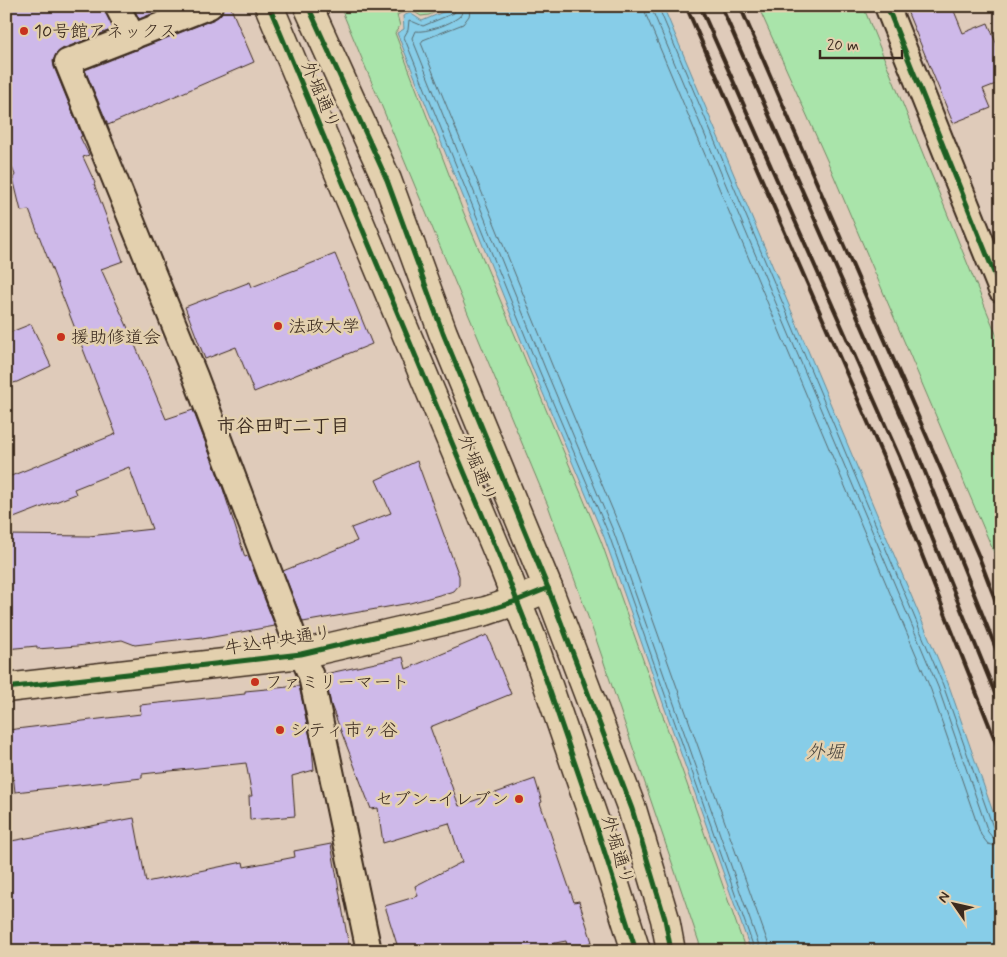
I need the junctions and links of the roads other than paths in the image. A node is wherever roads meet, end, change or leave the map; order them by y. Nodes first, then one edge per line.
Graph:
1 (117, 6) edge
2 (210, 6) edge
3 (269, 6) edge
4 (308, 6) edge
5 (887, 6) edge
6 (133, 37) junction
7 (1001, 290) edge
8 (548, 588) junction
9 (516, 601) junction
10 (301, 654) junction
11 (6, 688) edge
12 (633, 950) edge
13 (369, 951) edge
14 (671, 951) edge

1 - 6 street
2 - 6 street
3 - 9 main road, 外堀通り
4 - 8 main road, 外堀通り
5 - 7 street
6 - 10 street
8 - 9 main road, 牛込中央通り
8 - 14 main road, 外堀通り
9 - 10 main road, 牛込中央通り
9 - 12 main road, 外堀通り
10 - 11 main road, 牛込中央通り
10 - 13 street

